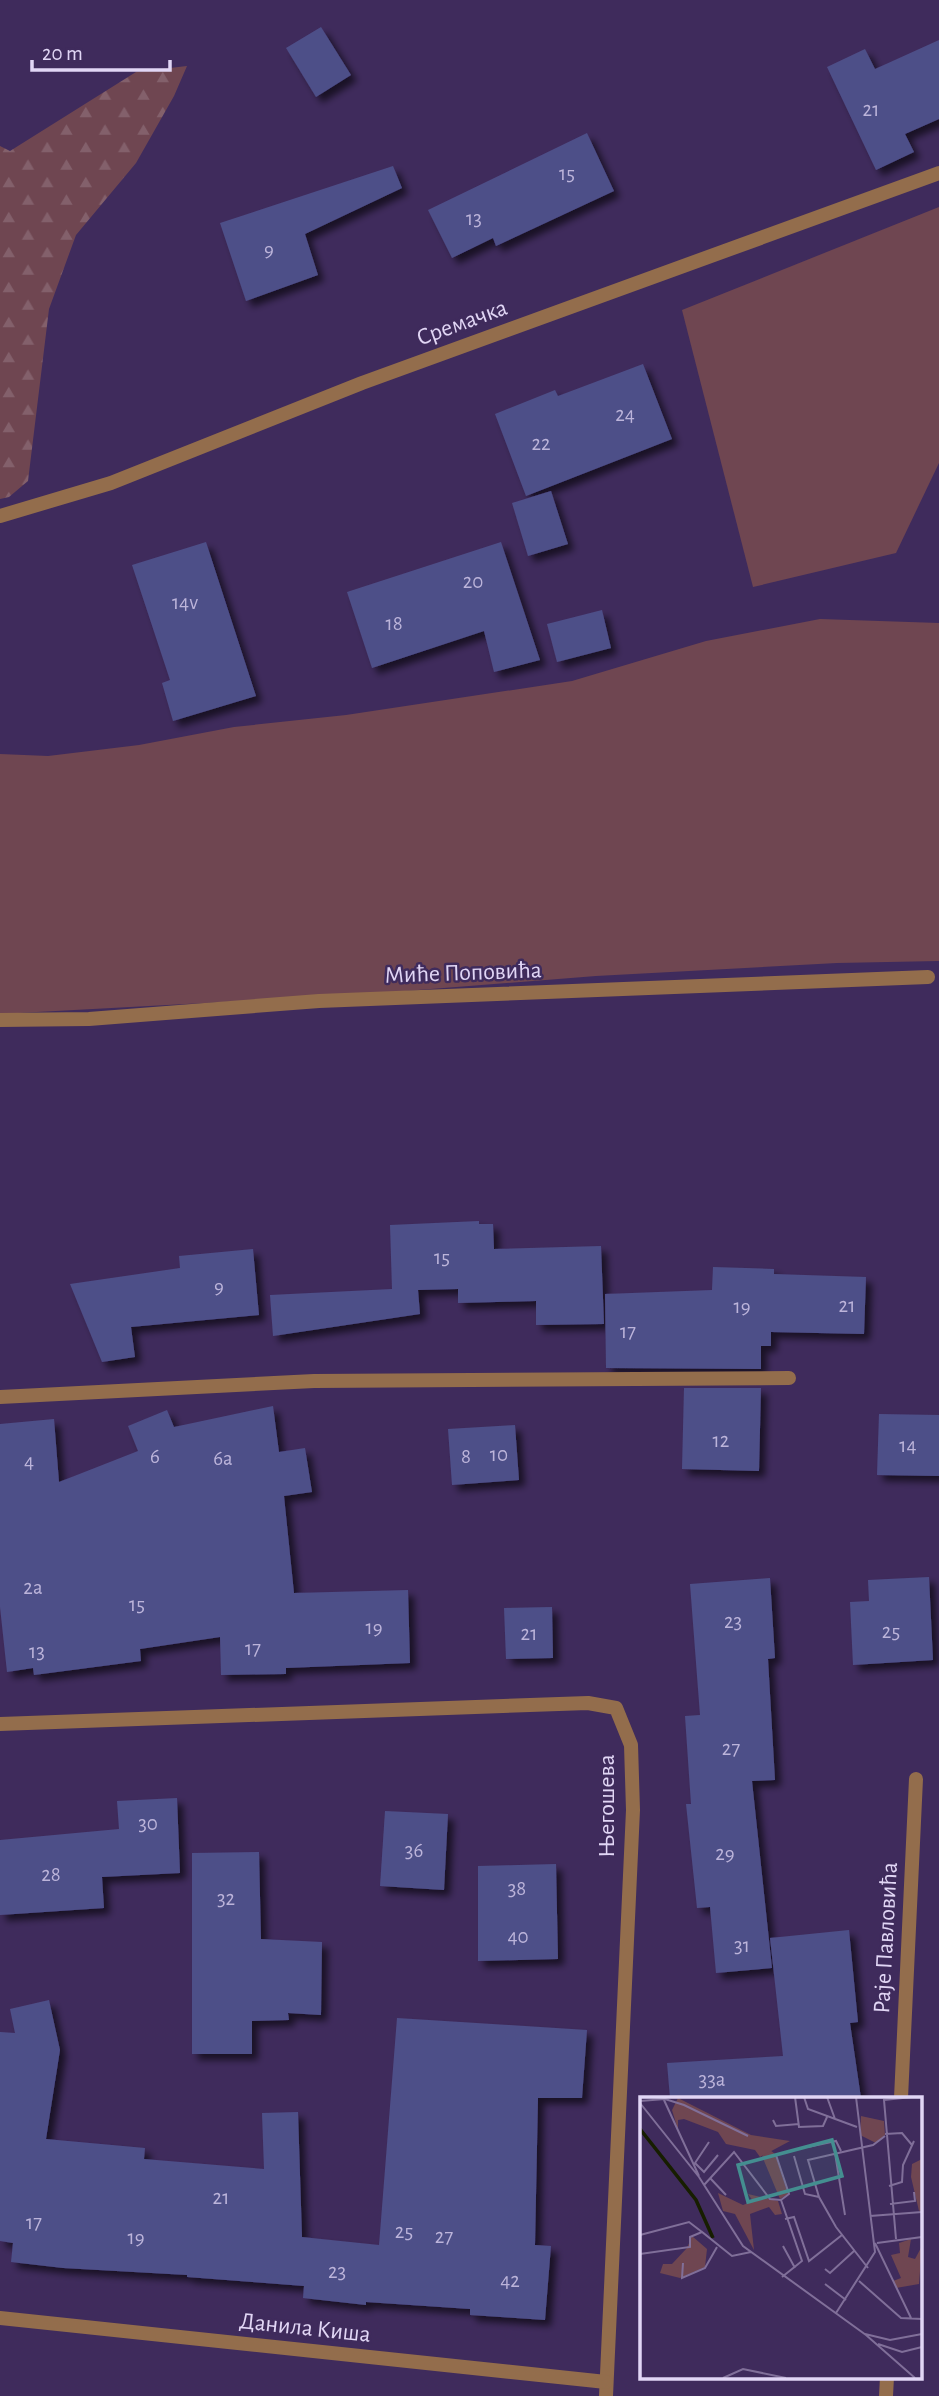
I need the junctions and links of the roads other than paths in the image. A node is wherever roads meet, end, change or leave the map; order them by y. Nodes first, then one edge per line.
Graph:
1 (939, 173) edge
2 (0, 516) edge
3 (928, 977) dead end
4 (0, 1020) edge
5 (789, 1378) dead end
6 (0, 1397) edge
7 (0, 1724) edge
8 (916, 1779) dead end
9 (901, 2097) edge
10 (0, 2318) edge
11 (887, 2378) edge
12 (606, 2389) edge
13 (886, 2396) edge

1 - 2 street, Сремачка
3 - 4 street, Миће Поповића
5 - 6 street
7 - 12 street, Његошева
8 - 9 street, Раје Павловића
10 - 12 street, Данила Киша
11 - 13 street

